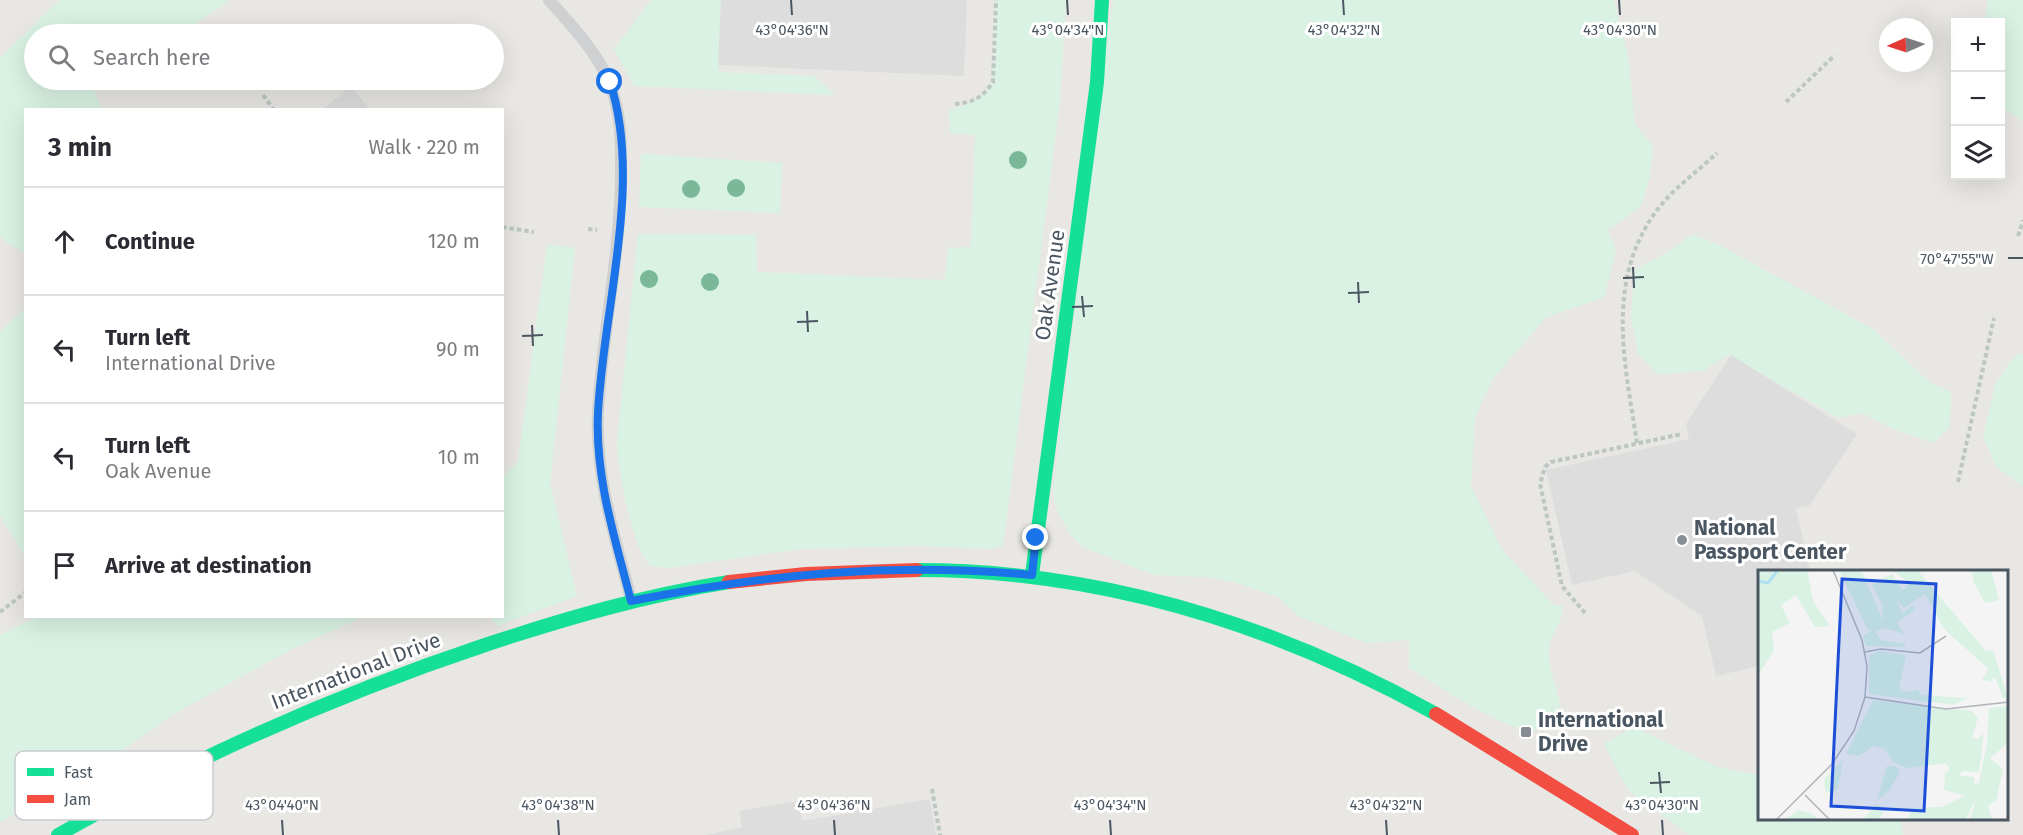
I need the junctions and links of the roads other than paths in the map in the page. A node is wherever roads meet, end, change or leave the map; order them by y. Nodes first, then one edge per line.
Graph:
1 (549, 0) edge
2 (1102, 0) edge
3 (1032, 575) junction
4 (631, 601) junction
5 (213, 753) edge
6 (86, 820) edge
7 (58, 835) edge
8 (1632, 835) edge

1 - 4 lane
2 - 3 street, Oak Avenue
3 - 4 street, International Drive
3 - 8 street, International Drive
4 - 5 street, International Drive
6 - 7 street, International Drive

